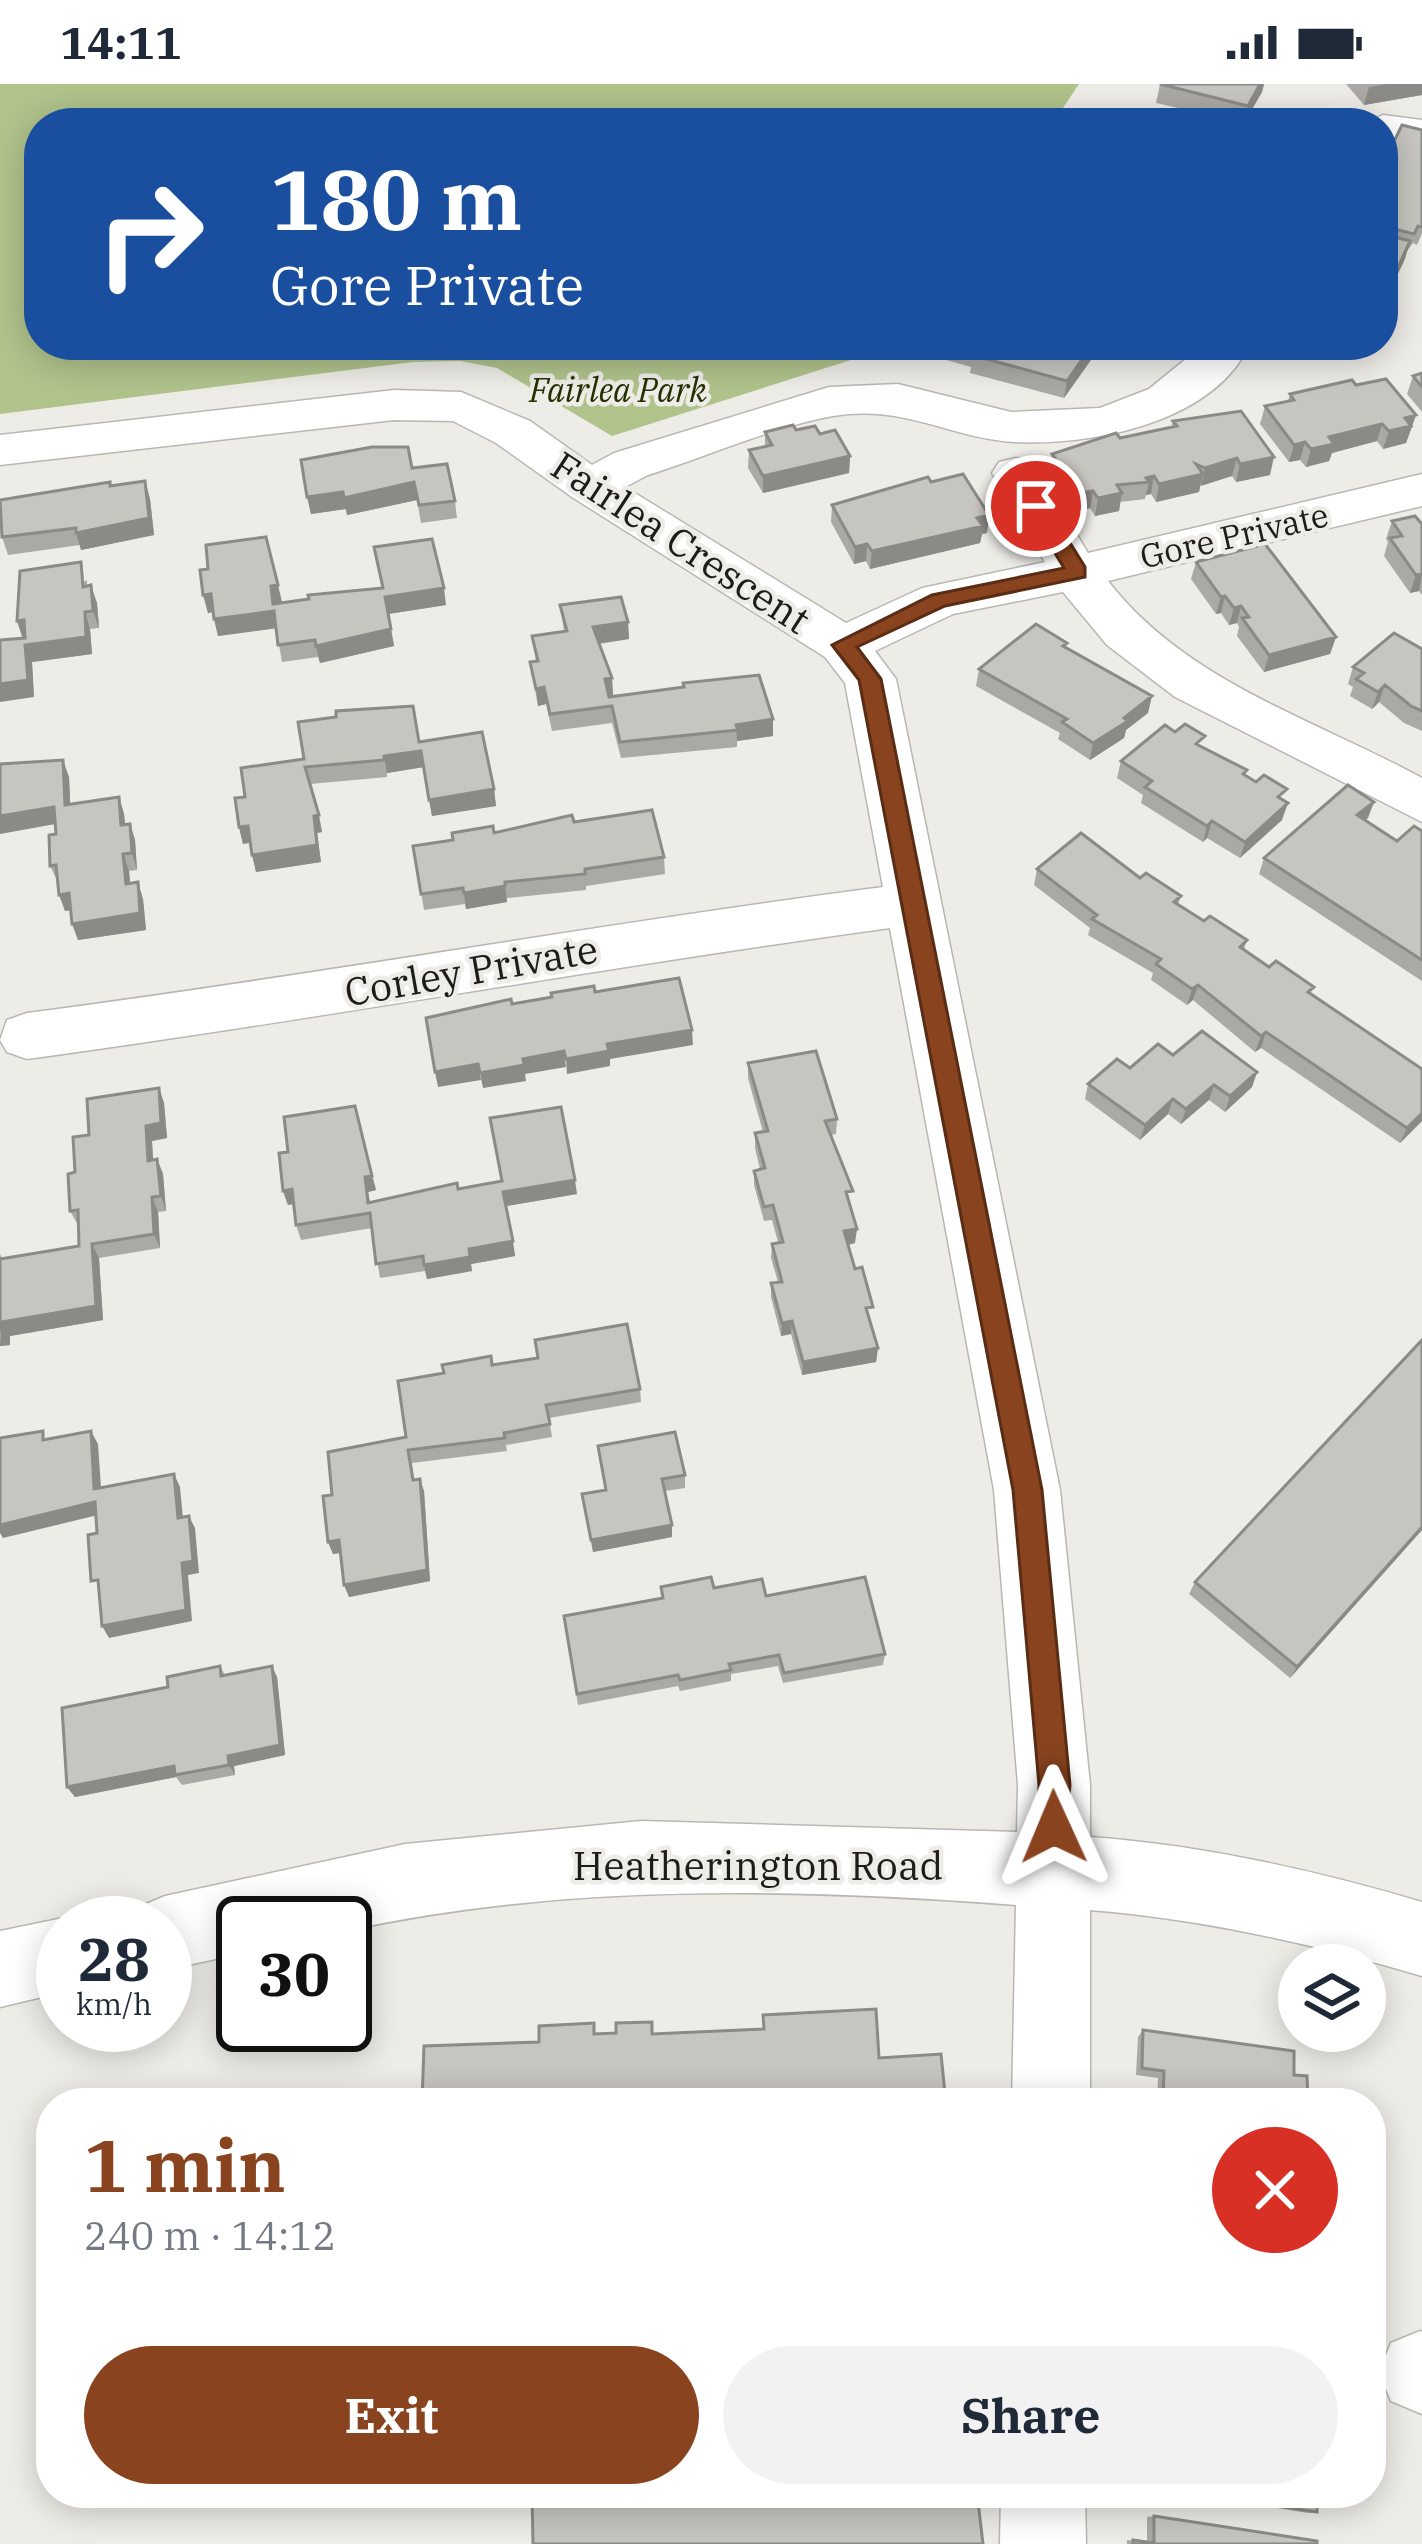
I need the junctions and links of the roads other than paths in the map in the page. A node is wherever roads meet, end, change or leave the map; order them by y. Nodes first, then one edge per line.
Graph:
1 (1218, 360) edge
2 (0, 450) edge
3 (1016, 472) dead end
4 (589, 486) junction
5 (1422, 490) edge
6 (1078, 572) junction
7 (843, 645) junction
8 (1422, 802) edge
9 (915, 904) junction
10 (27, 1036) dead end
11 (1053, 1869) junction
12 (192, 1927) edge
13 (1422, 1939) edge
14 (36, 1961) edge
15 (0, 1969) edge
16 (1051, 2088) edge
17 (1043, 2508) edge
18 (1043, 2544) edge

1 - 4 street
2 - 4 street, Fairlea Crescent
3 - 6 street
4 - 7 street, Fairlea Crescent
5 - 6 street, Gore Private
6 - 7 street, Gore Private
6 - 8 street
7 - 9 street, Fairlea Crescent
9 - 10 street, Corley Private
9 - 11 street, Fairlea Crescent
11 - 12 street, Heatherington Road
11 - 13 street, Heatherington Road
11 - 16 street, Fairlea Crescent
14 - 15 street
17 - 18 street

